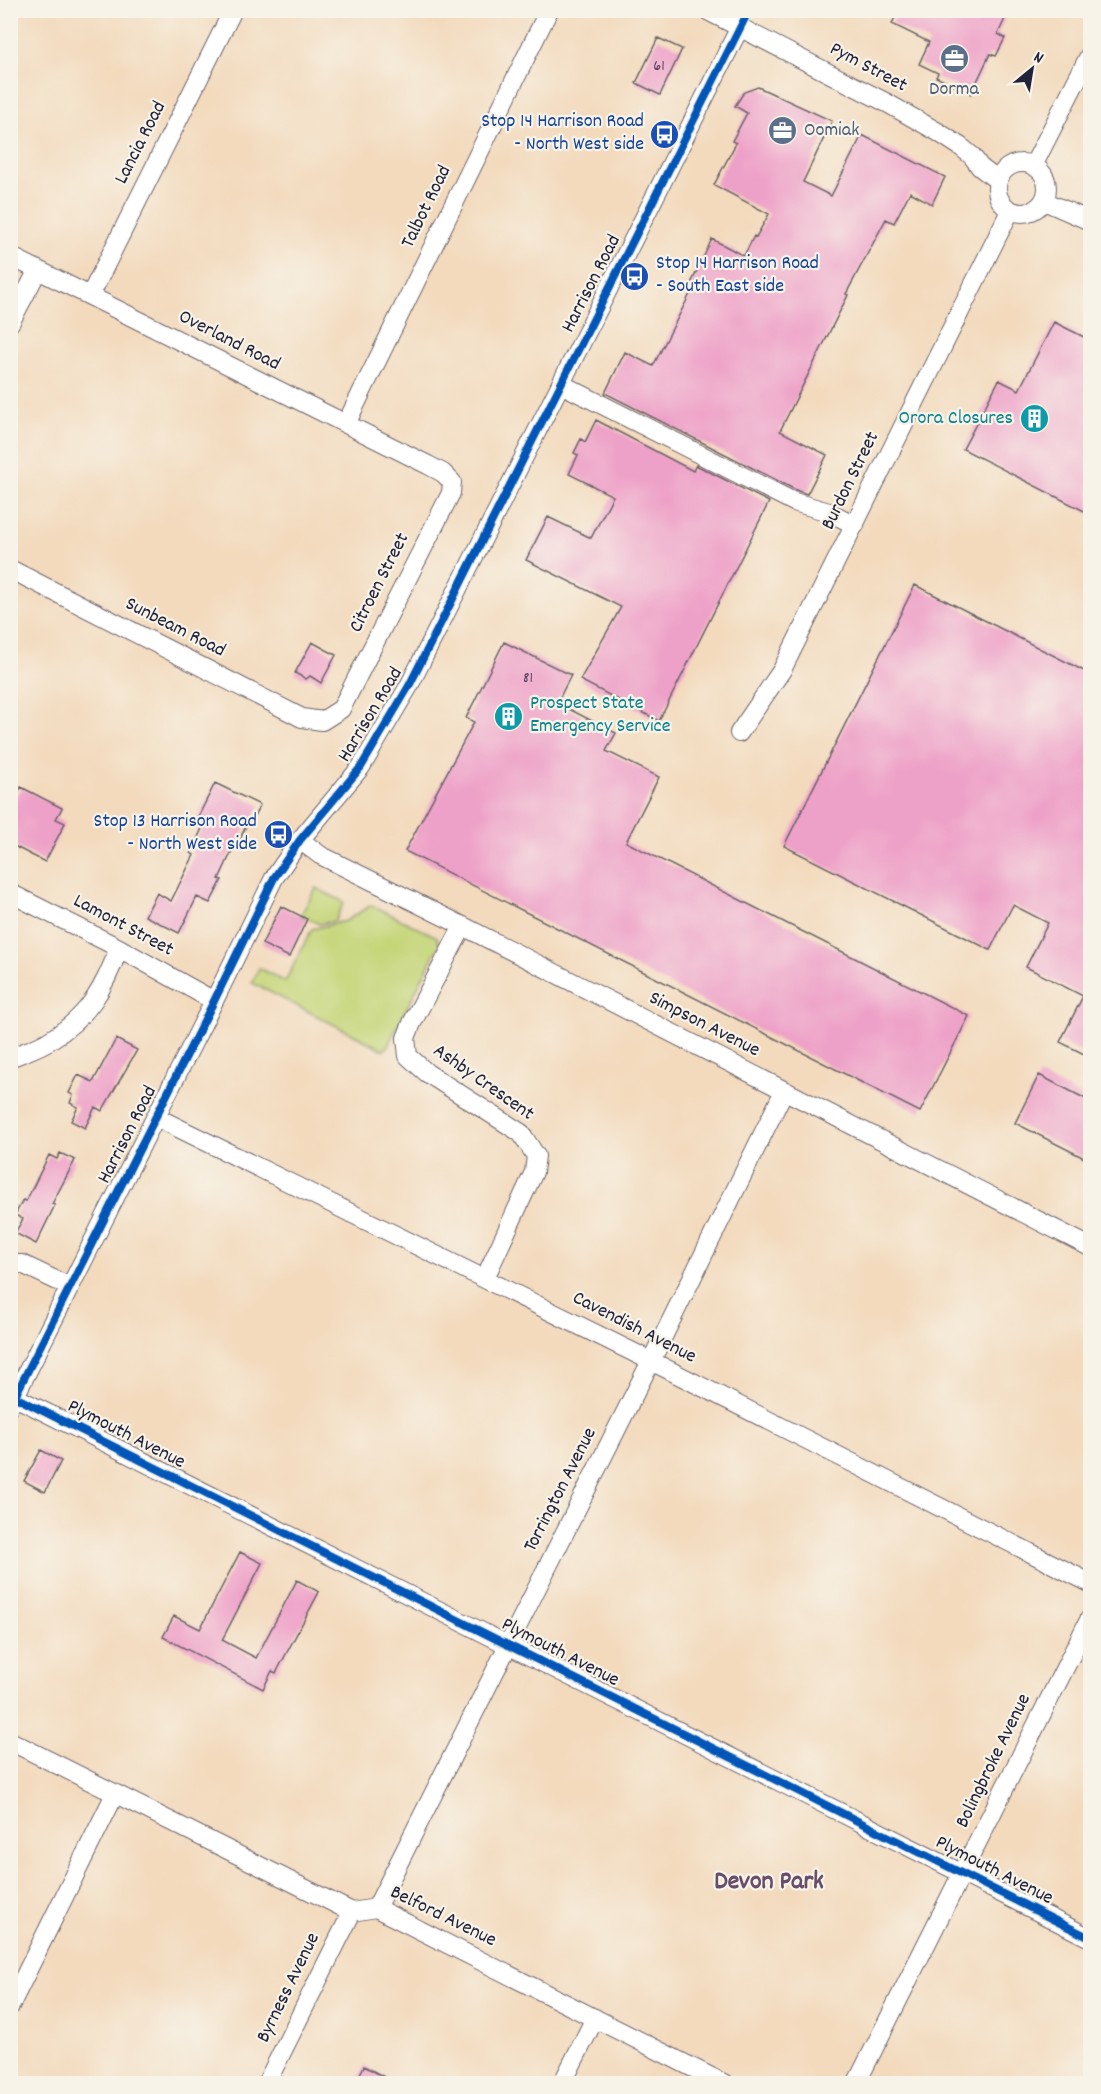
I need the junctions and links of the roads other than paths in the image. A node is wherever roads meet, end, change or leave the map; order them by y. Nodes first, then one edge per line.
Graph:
1 (233, 10) edge
2 (549, 10) edge
3 (706, 10) edge
4 (740, 27) junction
5 (1090, 54) edge
6 (1034, 166) junction
7 (998, 181) junction
8 (1044, 201) junction
9 (1010, 211) junction
10 (1090, 221) edge
11 (10, 256) edge
12 (38, 270) junction
13 (90, 296) junction
14 (10, 323) edge
15 (561, 384) junction
16 (346, 424) junction
17 (428, 465) joint
18 (855, 525) junction
19 (10, 569) edge
20 (322, 721) joint
21 (739, 733) dead end
22 (300, 840) junction
23 (10, 893) edge
24 (463, 926) junction
25 (119, 948) junction
26 (214, 1001) junction
27 (10, 1058) edge
28 (784, 1091) junction
29 (156, 1117) junction
30 (1090, 1247) edge
31 (10, 1264) edge
32 (484, 1278) junction
33 (70, 1287) junction
34 (651, 1361) junction
35 (13, 1402) edge
36 (1090, 1583) edge
37 (1090, 1618) edge
38 (508, 1645) junction
39 (10, 1741) edge
40 (115, 1794) junction
41 (962, 1873) junction
42 (375, 1908) junction
43 (352, 1912) junction
44 (1090, 1938) edge
45 (10, 2006) edge
46 (595, 2018) junction
47 (266, 2084) edge
48 (562, 2084) edge
49 (725, 2084) edge
50 (856, 2084) edge

1 - 13 street, Lancia Road
2 - 16 street, Talbot Road
3 - 4 street, Pym Street
4 - 7 street, Pym Street
4 - 15 street, Harrison Road
5 - 6 street
6 - 7 street
6 - 8 street
7 - 9 street
8 - 9 street
8 - 10 street
9 - 18 street, Burdon Street
11 - 12 street, Overland Road
12 - 13 street, Overland Road
12 - 14 street
13 - 16 street, Overland Road
15 - 18 street
15 - 22 street, Harrison Road
16 - 17 street, Overland Road
17 - 20 street, Citroen Street
18 - 21 street, Burdon Street
19 - 20 street, Sunbeam Road
22 - 24 street, Simpson Avenue
22 - 26 street, Harrison Road
23 - 25 street, Lamont Street
24 - 28 street, Simpson Avenue
24 - 32 street, Ashby Crescent
25 - 26 street, Lamont Street
25 - 27 street
26 - 29 street, Harrison Road
28 - 30 street, Simpson Avenue
28 - 34 street, Torrington Avenue
29 - 32 street, Cavendish Avenue
29 - 33 street, Harrison Road
31 - 33 street
32 - 34 street, Cavendish Avenue
33 - 35 street, Harrison Road
34 - 36 street, Cavendish Avenue
34 - 38 street, Torrington Avenue
35 - 38 street, Plymouth Avenue
37 - 41 street, Bolingbroke Avenue
38 - 41 street, Plymouth Avenue
38 - 42 street, Torrington Avenue
39 - 40 street
40 - 43 street
40 - 45 street
41 - 44 street, Plymouth Avenue
41 - 50 street, Bolingbroke Avenue
42 - 43 street, Belford Avenue
42 - 46 street, Belford Avenue
43 - 47 street, Byrness Avenue
46 - 48 street
46 - 49 street, Belford Avenue

